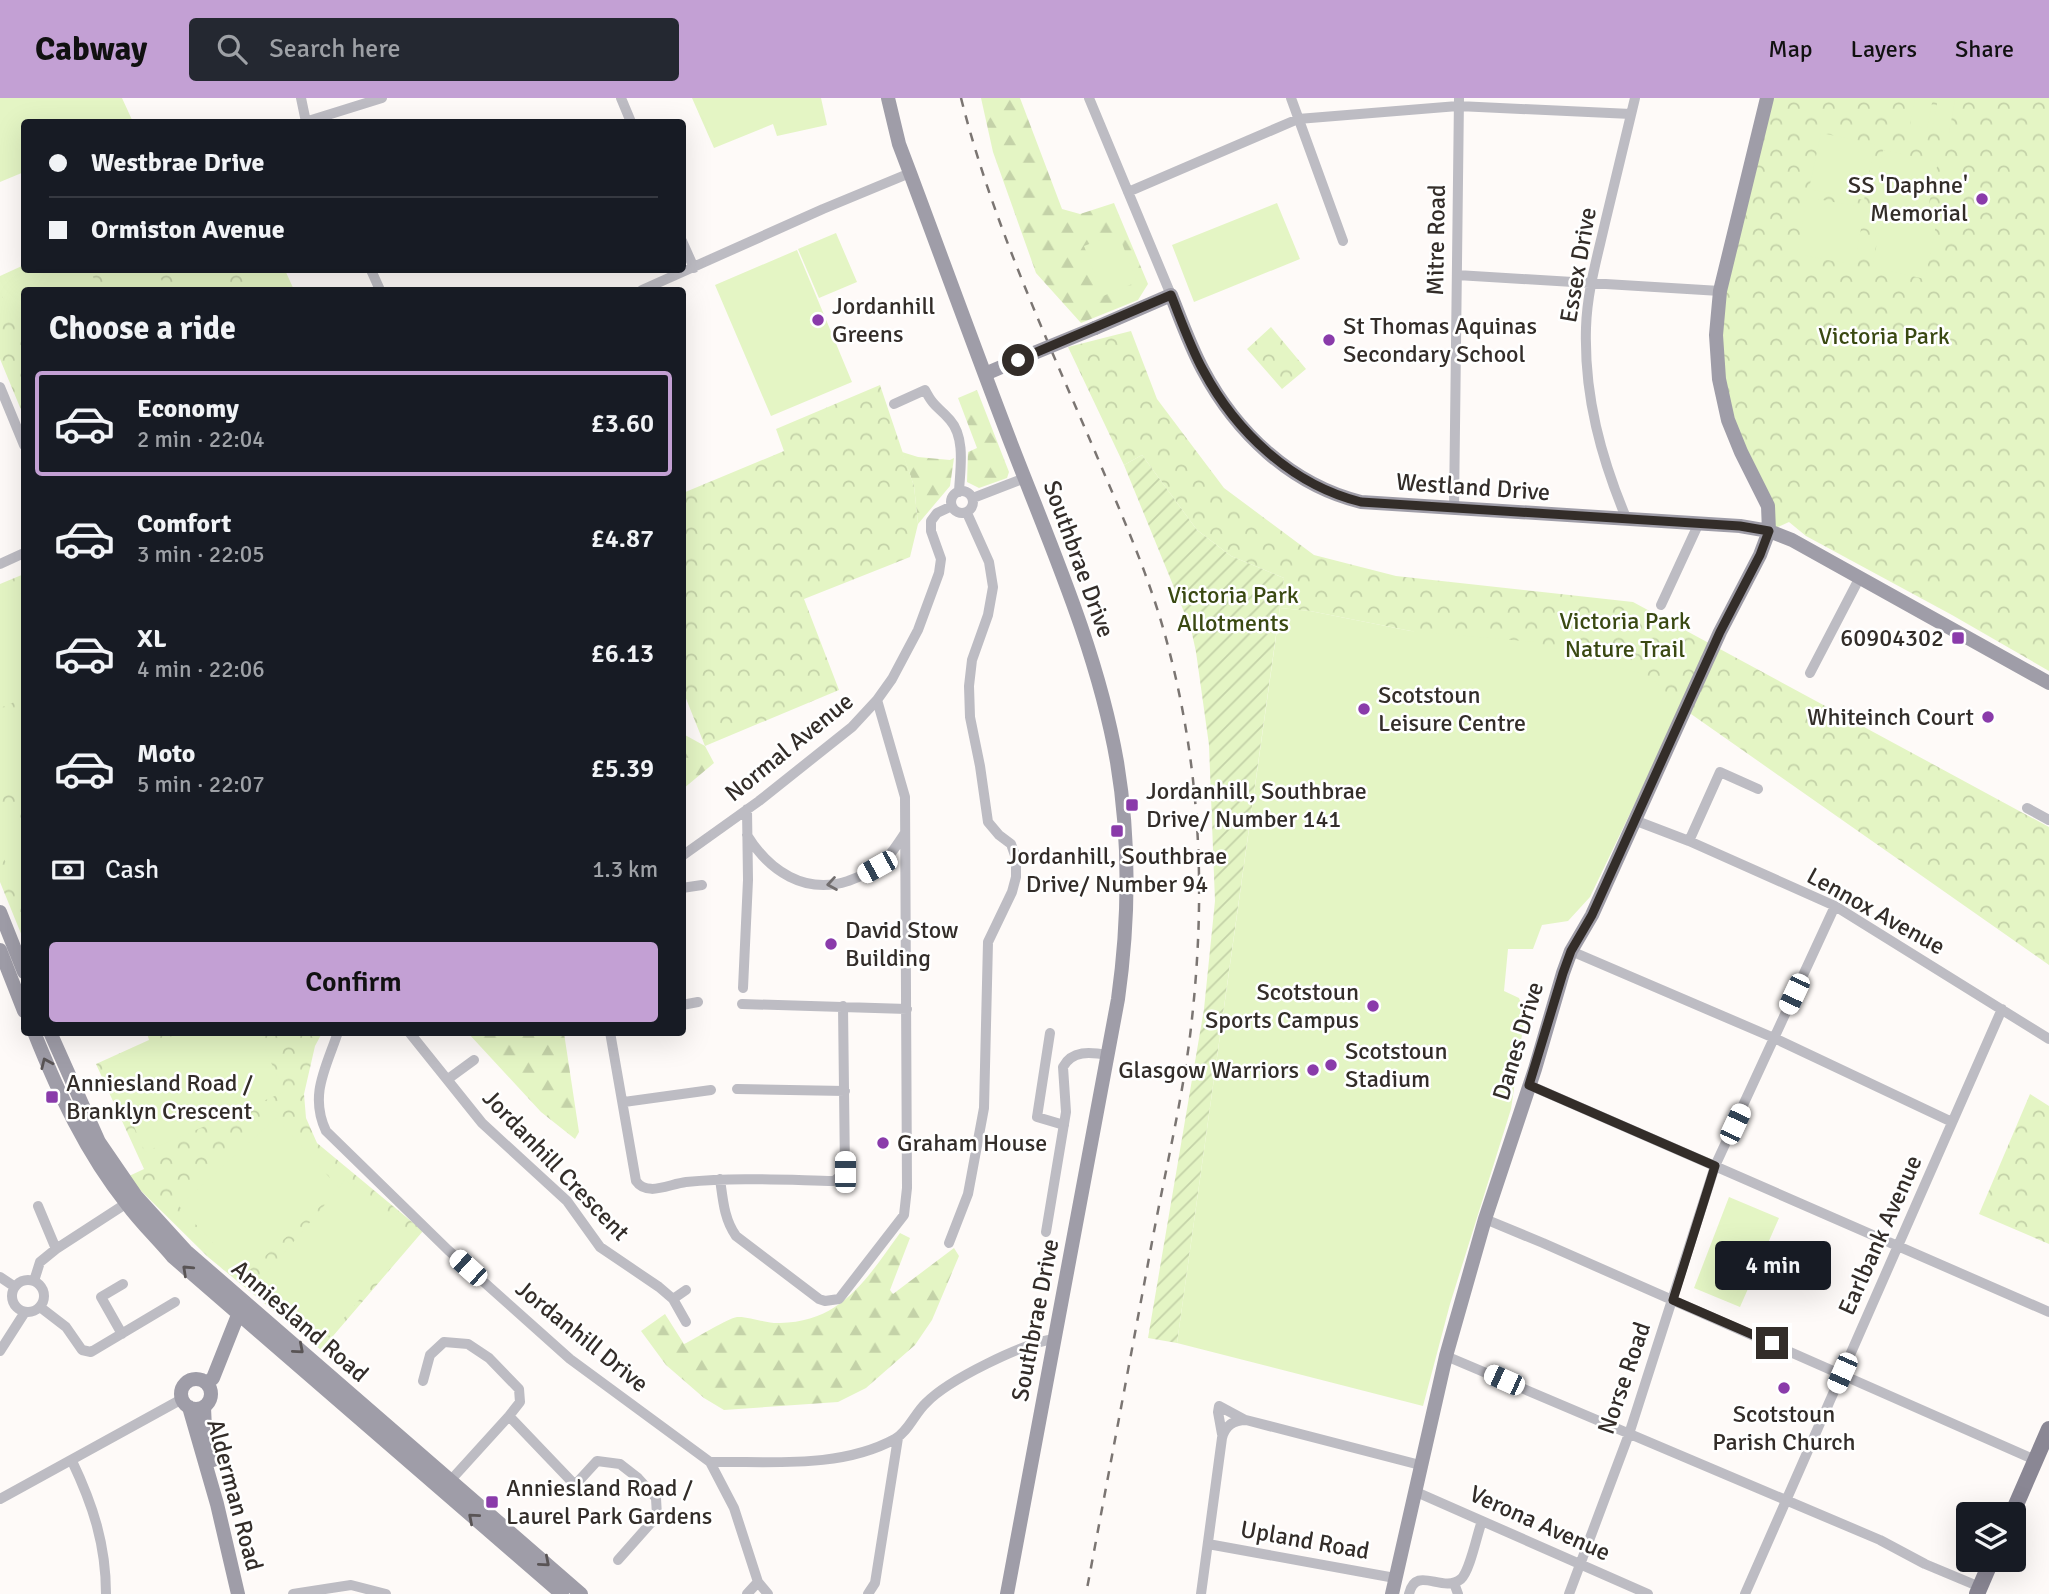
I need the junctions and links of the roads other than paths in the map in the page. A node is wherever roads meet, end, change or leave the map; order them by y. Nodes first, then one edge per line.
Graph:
1 (301, 98) edge
2 (382, 98) edge
3 (621, 98) edge
4 (888, 98) edge
5 (1089, 98) edge
6 (1291, 98) edge
7 (1635, 98) edge
8 (1767, 98) edge
9 (1459, 102) edge
10 (1631, 114) junction
11 (304, 119) edge
12 (315, 119) edge
13 (630, 119) edge
14 (1298, 119) junction
15 (910, 173) junction
16 (1128, 192) junction
17 (1343, 241) dead end
18 (686, 250) edge
19 (694, 268) junction
20 (686, 271) edge
21 (682, 273) edge
22 (1457, 275) junction
23 (1591, 284) junction
24 (649, 287) edge
25 (1720, 291) junction
26 (1171, 295) junction
27 (985, 374) junction
28 (0, 387) edge
29 (894, 404) dead end
30 (21, 438) edge
31 (1025, 478) junction
32 (959, 492) junction
33 (973, 498) junction
34 (952, 506) junction
35 (1454, 509) junction
36 (967, 513) junction
37 (1627, 520) junction
38 (1699, 525) junction
39 (1769, 531) junction
40 (21, 555) edge
41 (0, 565) edge
42 (1860, 577) junction
43 (1661, 605) dead end
44 (1810, 673) dead end
45 (2049, 683) edge
46 (877, 700) junction
47 (1758, 789) dead end
48 (2027, 808) dead end
49 (747, 809) junction
50 (1634, 820) junction
51 (2049, 820) edge
52 (905, 833) junction
53 (747, 835) junction
54 (1689, 841) junction
55 (686, 853) edge
56 (702, 885) dead end
57 (686, 887) edge
58 (1835, 906) junction
59 (0, 912) edge
60 (3, 928) edge
61 (0, 950) edge
62 (1571, 951) junction
63 (21, 966) edge
64 (743, 988) dead end
65 (21, 1001) edge
66 (698, 1002) dead end
67 (686, 1004) edge
68 (741, 1004) dead end
69 (843, 1006) junction
70 (907, 1009) junction
71 (2002, 1009) junction
72 (1049, 1033) dead end
73 (36, 1036) edge
74 (52, 1036) edge
75 (337, 1036) edge
76 (412, 1036) edge
77 (611, 1036) edge
78 (1774, 1038) junction
79 (2049, 1039) edge
80 (1108, 1055) junction
81 (474, 1060) dead end
82 (448, 1079) junction
83 (1529, 1085) junction
84 (737, 1089) dead end
85 (711, 1090) dead end
86 (845, 1091) junction
87 (624, 1102) junction
88 (1952, 1122) junction
89 (1064, 1125) junction
90 (1715, 1166) junction
91 (720, 1179) junction
92 (131, 1200) junction
93 (38, 1206) dead end
94 (1485, 1219) junction
95 (1046, 1232) dead end
96 (948, 1243) dead end
97 (1898, 1246) junction
98 (56, 1249) junction
99 (0, 1277) edge
100 (34, 1281) junction
101 (123, 1284) dead end
102 (15, 1287) junction
103 (686, 1290) dead end
104 (673, 1299) junction
105 (1673, 1300) junction
106 (175, 1301) dead end
107 (40, 1307) junction
108 (243, 1310) junction
109 (25, 1312) junction
110 (2049, 1312) edge
111 (686, 1322) dead end
112 (122, 1334) junction
113 (1054, 1339) junction
114 (0, 1351) edge
115 (1446, 1356) junction
116 (1842, 1373) junction
117 (422, 1381) dead end
118 (207, 1383) junction
119 (192, 1404) junction
120 (509, 1416) junction
121 (1246, 1420) junction
122 (2049, 1430) edge
123 (1629, 1434) junction
124 (898, 1438) junction
125 (1222, 1438) junction
126 (2035, 1460) junction
127 (72, 1461) junction
128 (710, 1462) junction
129 (1420, 1465) junction
130 (450, 1481) junction
131 (1414, 1491) junction
132 (0, 1499) edge
133 (1786, 1500) junction
134 (2017, 1502) edge
135 (1482, 1521) junction
136 (1208, 1544) junction
137 (514, 1545) junction
138 (618, 1560) dead end
139 (1579, 1564) junction
140 (1986, 1572) edge
141 (1395, 1578) junction
142 (758, 1582) junction
143 (1454, 1583) junction
144 (1978, 1591) edge
145 (106, 1594) edge
146 (238, 1594) edge
147 (247, 1594) edge
148 (293, 1594) edge
149 (386, 1594) edge
150 (562, 1594) edge
151 (581, 1594) edge
152 (747, 1594) edge
153 (768, 1594) edge
154 (868, 1594) edge
155 (1006, 1594) edge
156 (1201, 1594) edge
157 (1392, 1594) edge
158 (1409, 1594) edge
159 (1458, 1594) edge
160 (1569, 1594) edge
161 (1648, 1594) edge
162 (1745, 1594) edge

1 - 11 street
2 - 12 street
3 - 13 street
4 - 15 street, Southbrae Drive
5 - 16 street, Westland Drive
6 - 14 street
7 - 10 street, Essex Drive
8 - 25 street
9 - 10 street
9 - 14 street
9 - 22 street, Mitre Road
10 - 23 street, Essex Drive
14 - 16 street
14 - 17 street
15 - 19 street
15 - 27 street, Southbrae Drive
16 - 26 street, Westland Drive
18 - 19 street
19 - 20 street
21 - 24 street
22 - 23 street
22 - 35 street, Mitre Road
23 - 25 street
23 - 37 street, Essex Drive
25 - 39 street
26 - 27 street, bridge
26 - 35 street, Westland Drive
27 - 31 street, Southbrae Drive
28 - 30 street
29 - 32 street
31 - 33 street
31 - 80 street, Southbrae Drive
32 - 33 street
32 - 34 street
33 - 36 street
34 - 36 street
34 - 46 street, Normal Avenue
35 - 37 street, Westland Drive
36 - 96 street
37 - 38 street, Westland Drive
38 - 39 street, Westland Drive
38 - 43 street
39 - 42 street, Westland Drive
39 - 50 street, Danes Drive
40 - 41 street
42 - 44 street
42 - 45 street, Westland Drive
46 - 49 street, Normal Avenue
46 - 52 street
47 - 54 street
48 - 51 street
49 - 53 street
49 - 55 street, Normal Avenue
50 - 54 street, Lennox Avenue
50 - 62 street, Danes Drive
52 -> 53 street
52 - 70 street
53 - 64 street
54 - 58 street, Lennox Avenue
56 - 57 street
58 - 71 street, Lennox Avenue
58 - 78 street, Norse Road
59 - 60 street
60 - 63 street
61 - 65 street
62 - 78 street
62 - 83 street, Danes Drive
66 - 67 street
68 - 69 street
69 - 70 street
69 - 86 street
70 - 91 street
71 - 79 street, Lennox Avenue
71 - 88 street, Earlbank Avenue
72 - 89 street
92 -> 73 street, Anniesland Road
74 - 92 street, Anniesland Road
75 - 128 street, Jordanhill Drive
76 - 82 street, Jordanhill Crescent
77 - 87 street
78 - 88 street
78 - 90 street, Norse Road
80 - 89 street, Southbrae Drive
80 - 113 street, Southbrae Drive
81 - 82 street, Jordanhill Crescent
82 - 104 street, Jordanhill Crescent
83 - 90 street
83 - 94 street, Danes Drive
84 - 86 street
85 - 87 street
86 - 91 street
87 - 91 street
88 - 97 street, Earlbank Avenue
89 - 95 street, Southbrae Drive
90 - 97 street
90 - 105 street, Norse Road
92 - 98 street
92 - 108 street, Anniesland Road
93 - 98 street
94 - 105 street
94 - 115 street, Danes Drive
97 - 110 street
97 - 116 street, Earlbank Avenue
98 - 100 street
99 - 102 street
100 - 102 street
100 - 107 street
101 - 112 street
102 - 109 street
103 - 104 street
104 - 111 street, Jordanhill Crescent
105 - 116 street
105 - 123 street, Norse Road
106 - 112 street
107 - 109 street
107 - 112 street
108 - 118 street, Alderman Road
108 -> 130 street, Anniesland Road
137 -> 108 street, Anniesland Road
109 - 114 street
113 - 124 street
113 - 155 street, Southbrae Drive
115 - 123 street
115 - 129 street, Danes Drive
116 - 126 street
116 - 133 street, Earlbank Avenue
117 - 120 street
118 - 119 street, Alderman Road
118 - 119 street, Alderman Road
119 - 127 street
119 - 146 street, Alderman Road
119 - 147 street, Alderman Road
120 - 130 street
120 - 138 street
121 - 125 street
121 - 125 street
121 - 129 street
122 - 126 main road
123 - 133 street
123 - 139 street, Norse Road
124 - 128 street
124 - 154 street
125 - 136 street
126 - 134 main road
127 - 132 street
127 - 145 street
128 - 142 street
129 - 131 street, Danes Drive
130 - 137 street, Anniesland Road
131 - 135 street, Verona Avenue
131 - 141 street, Danes Drive
133 - 144 street
133 - 162 street, Earlbank Avenue
135 - 139 street, Verona Avenue
135 - 143 street
136 - 141 street, Upland Road
136 - 156 street
137 - 150 street, Anniesland Road
137 -> 151 street, Anniesland Road
139 - 160 street, Norse Road
139 - 161 street, Verona Avenue
140 - 144 main road
141 - 157 street, Danes Drive
142 - 152 street
142 - 153 street
143 - 158 street
143 - 159 street
148 - 149 street

